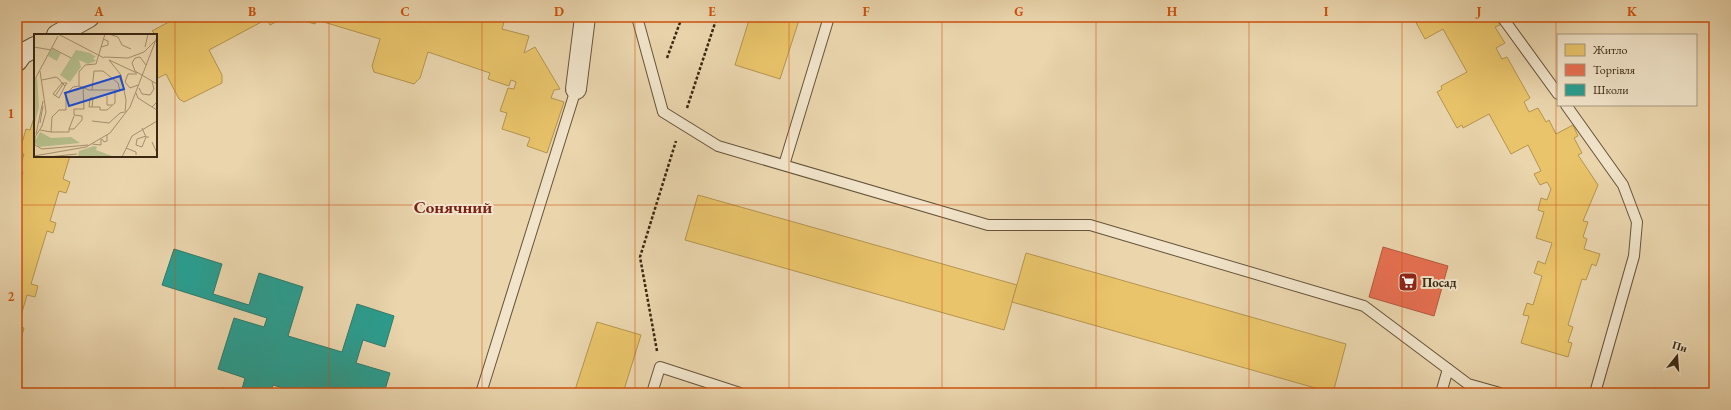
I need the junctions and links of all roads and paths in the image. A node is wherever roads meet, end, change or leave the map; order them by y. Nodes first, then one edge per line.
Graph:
1 (89, 17) edge
2 (585, 17) edge
3 (637, 17) edge
4 (682, 17) edge
5 (717, 17) edge
6 (829, 17) edge
7 (1502, 17) edge
8 (59, 34) edge
9 (34, 48) edge
10 (17, 61) edge
11 (576, 89) joint
12 (656, 89) junction
13 (1557, 93) edge
14 (1567, 106) edge
15 (682, 124) junction
16 (784, 165) junction
17 (660, 367) junction
18 (1448, 369) junction
19 (481, 393) edge
20 (652, 393) edge
21 (740, 393) edge
22 (1441, 393) edge
23 (1500, 393) edge
24 (1595, 393) edge

1 - 8 street
2 - 11 street
3 - 12 lane
4 - 12 path
5 - 15 path
6 - 16 lane
7 - 13 lane
9 - 10 street
11 - 19 lane
12 - 15 lane
14 - 24 lane
15 - 16 lane
15 - 17 path
16 - 18 lane
17 - 20 lane
17 - 21 lane
18 - 22 lane
18 - 23 lane

